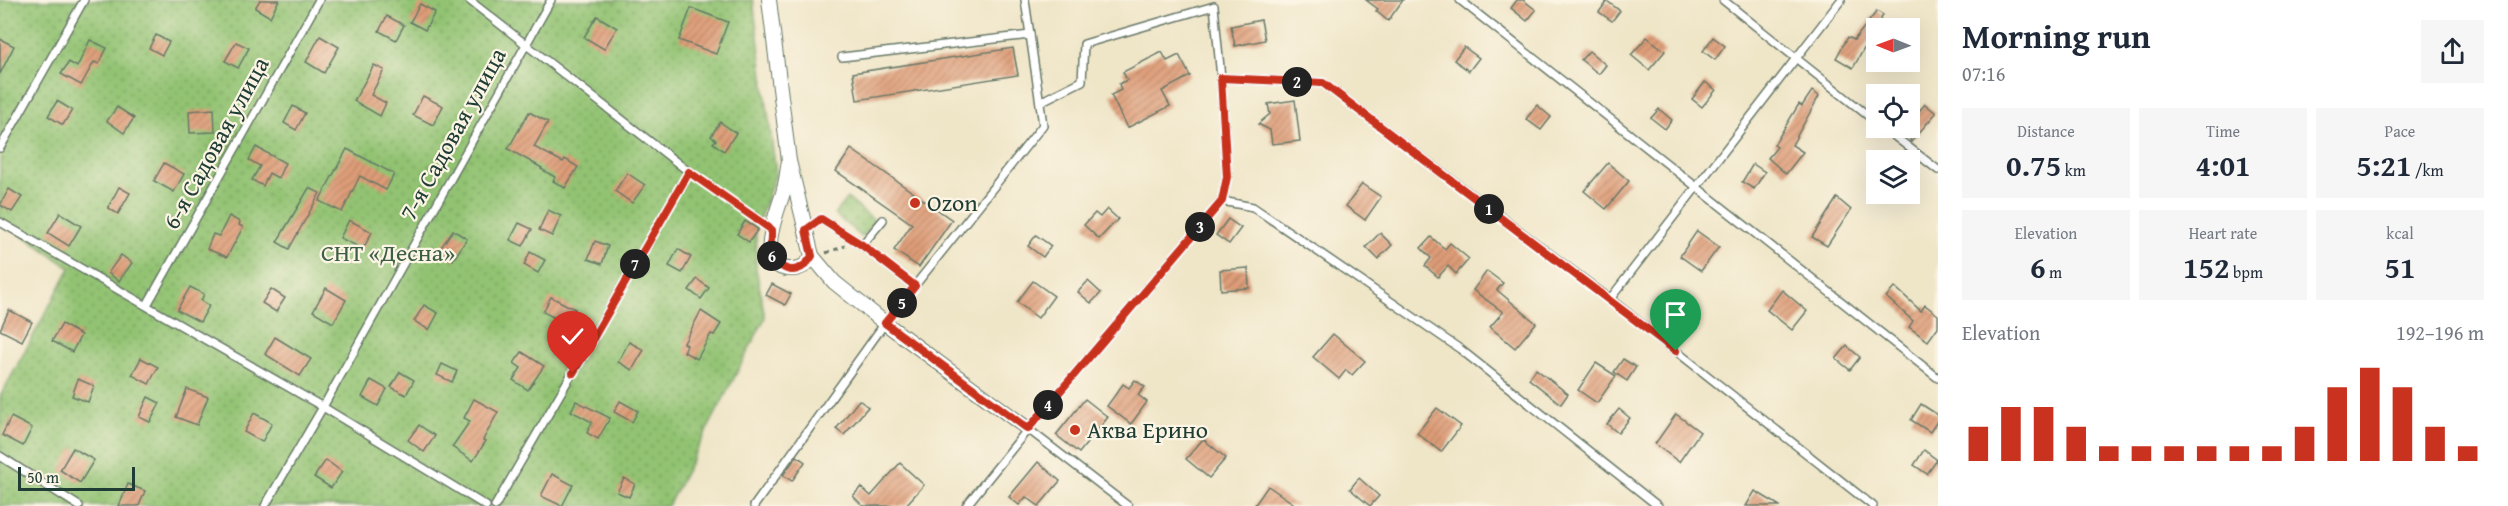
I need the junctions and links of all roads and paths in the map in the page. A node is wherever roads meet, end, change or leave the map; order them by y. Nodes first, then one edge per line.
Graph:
1 (84, 0) edge
2 (319, 0) edge
3 (469, 0) edge
4 (551, 0) edge
5 (769, 0) edge
6 (1025, 0) edge
7 (1460, 0) edge
8 (1723, 0) edge
9 (1841, 0) edge
10 (1030, 35) junction
11 (524, 45) junction
12 (842, 57) dead end
13 (1796, 58) junction
14 (1221, 78) junction
15 (1040, 102) junction
16 (1866, 114) edge
17 (1897, 138) edge
18 (0, 148) edge
19 (789, 161) junction
20 (1938, 170) edge
21 (689, 172) junction
22 (1696, 186) junction
23 (1222, 201) junction
24 (883, 220) dead end
25 (0, 222) edge
26 (772, 230) junction
27 (806, 230) junction
28 (859, 243) junction
29 (812, 257) junction
30 (915, 286) junction
31 (1610, 299) junction
32 (147, 305) junction
33 (885, 323) junction
34 (1938, 378) edge
35 (323, 407) junction
36 (1028, 429) junction
37 (0, 456) edge
38 (79, 506) edge
39 (265, 506) edge
40 (486, 506) edge
41 (495, 506) edge
42 (754, 506) edge
43 (966, 506) edge
44 (1128, 506) edge
45 (1658, 506) edge
46 (1873, 506) edge

1 - 18 lane
2 - 32 lane, 6-я Садовая улица
3 - 11 lane
4 - 11 lane, 7-я Садовая улица
5 - 19 street
6 - 10 lane
7 - 22 lane
8 - 13 lane
9 - 13 lane
10 - 12 lane
10 - 15 lane
11 - 21 lane
11 - 35 lane, 7-я Садовая улица
13 - 16 lane
13 - 22 lane
14 - 15 lane
14 - 23 lane
14 - 31 lane
15 - 30 lane
17 - 20 lane
19 - 26 street
19 - 27 street
21 - 26 lane
21 - 41 lane
22 - 31 lane
22 - 34 lane
23 - 36 lane
23 - 45 lane
24 - 28 lane
25 - 32 lane
26 - 29 street
27 - 28 lane
27 - 29 street
28 - 29 path
28 - 30 lane
29 - 33 street
30 - 33 lane
31 - 46 lane
32 - 35 lane
33 - 36 street
33 - 42 lane
35 - 39 lane, 7-я Садовая улица
35 - 40 lane
36 - 43 lane
36 - 44 lane
37 - 38 lane

